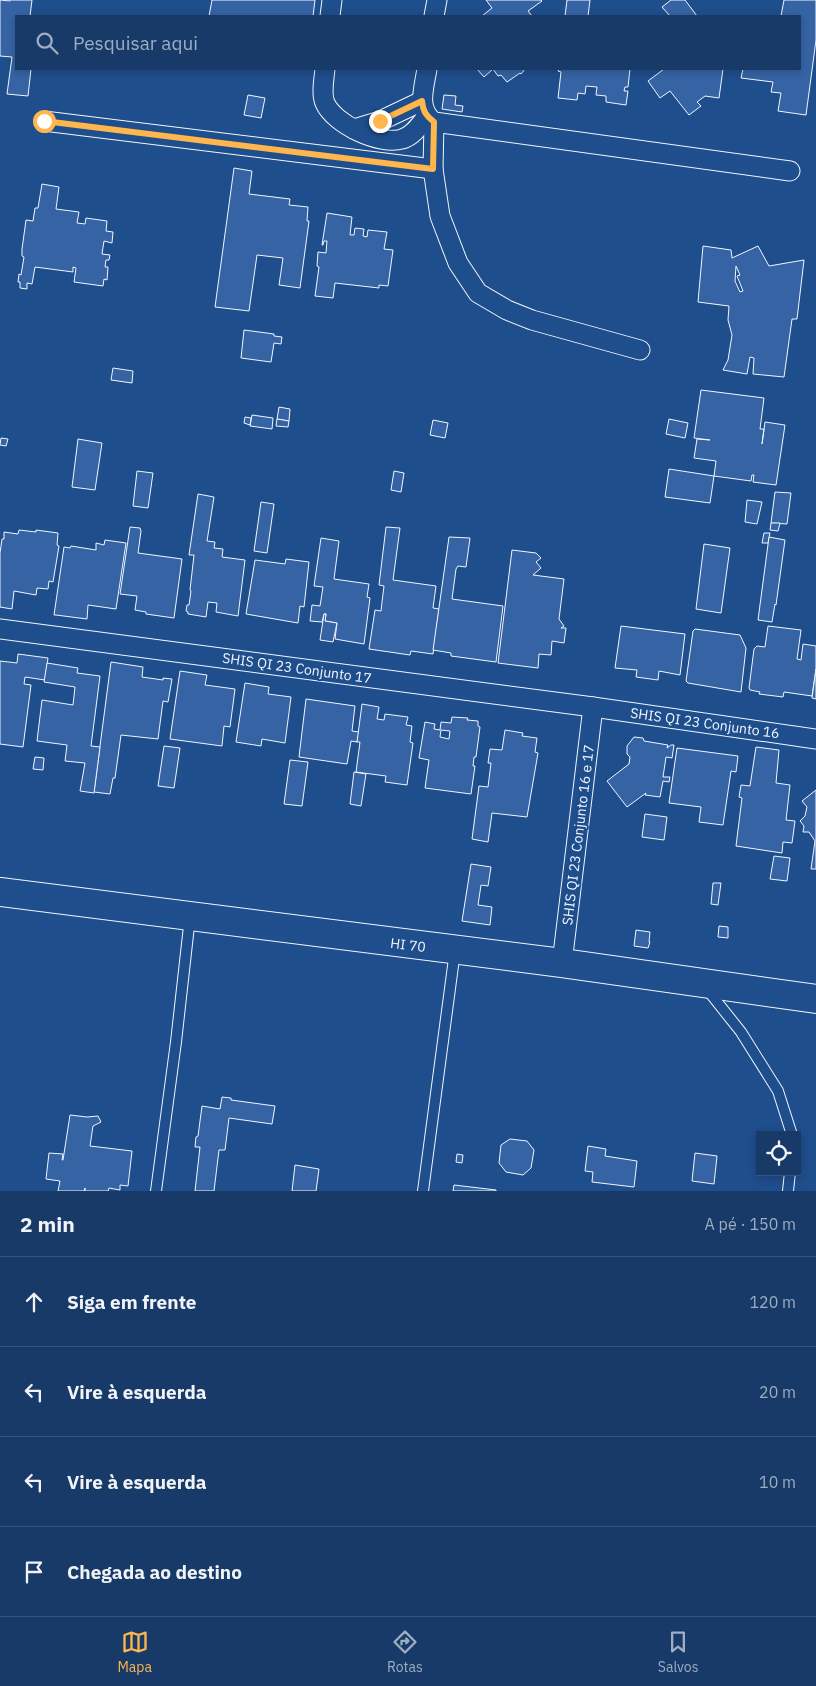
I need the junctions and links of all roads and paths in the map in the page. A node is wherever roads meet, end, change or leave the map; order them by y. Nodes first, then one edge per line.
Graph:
1 (332, 0) edge
2 (436, 0) edge
3 (330, 15) edge
4 (434, 15) edge
5 (325, 70) edge
6 (427, 70) edge
7 (428, 113) junction
8 (44, 121) dead end
9 (354, 129) junction
10 (433, 169) junction
11 (790, 171) dead end
12 (640, 350) dead end
13 (0, 629) edge
14 (593, 708) junction
15 (816, 739) edge
16 (0, 892) edge
17 (190, 917) junction
18 (455, 951) junction
19 (562, 963) junction
20 (702, 983) junction
21 (816, 999) edge
22 (791, 1131) edge
23 (790, 1176) edge
24 (156, 1191) edge
25 (423, 1191) edge
26 (788, 1191) edge

1 - 3 street
2 - 4 street
5 - 9 street
6 - 7 street
7 - 9 street
7 - 9 street
7 - 10 street
7 - 11 street
8 - 10 street
10 - 12 street
13 - 14 street, SHIS QI 23 Conjunto 17
14 - 15 street, SHIS QI 23 Conjunto 16
14 - 19 street, SHIS QI 23 Conjunto 16 e 17
16 - 17 street, HI 70
17 - 18 street, HI 70
17 - 24 lane
18 - 19 street, HI 70
18 - 25 lane
19 - 20 street, HI 70
20 - 21 street, HI 70
20 - 22 lane
23 - 26 lane

